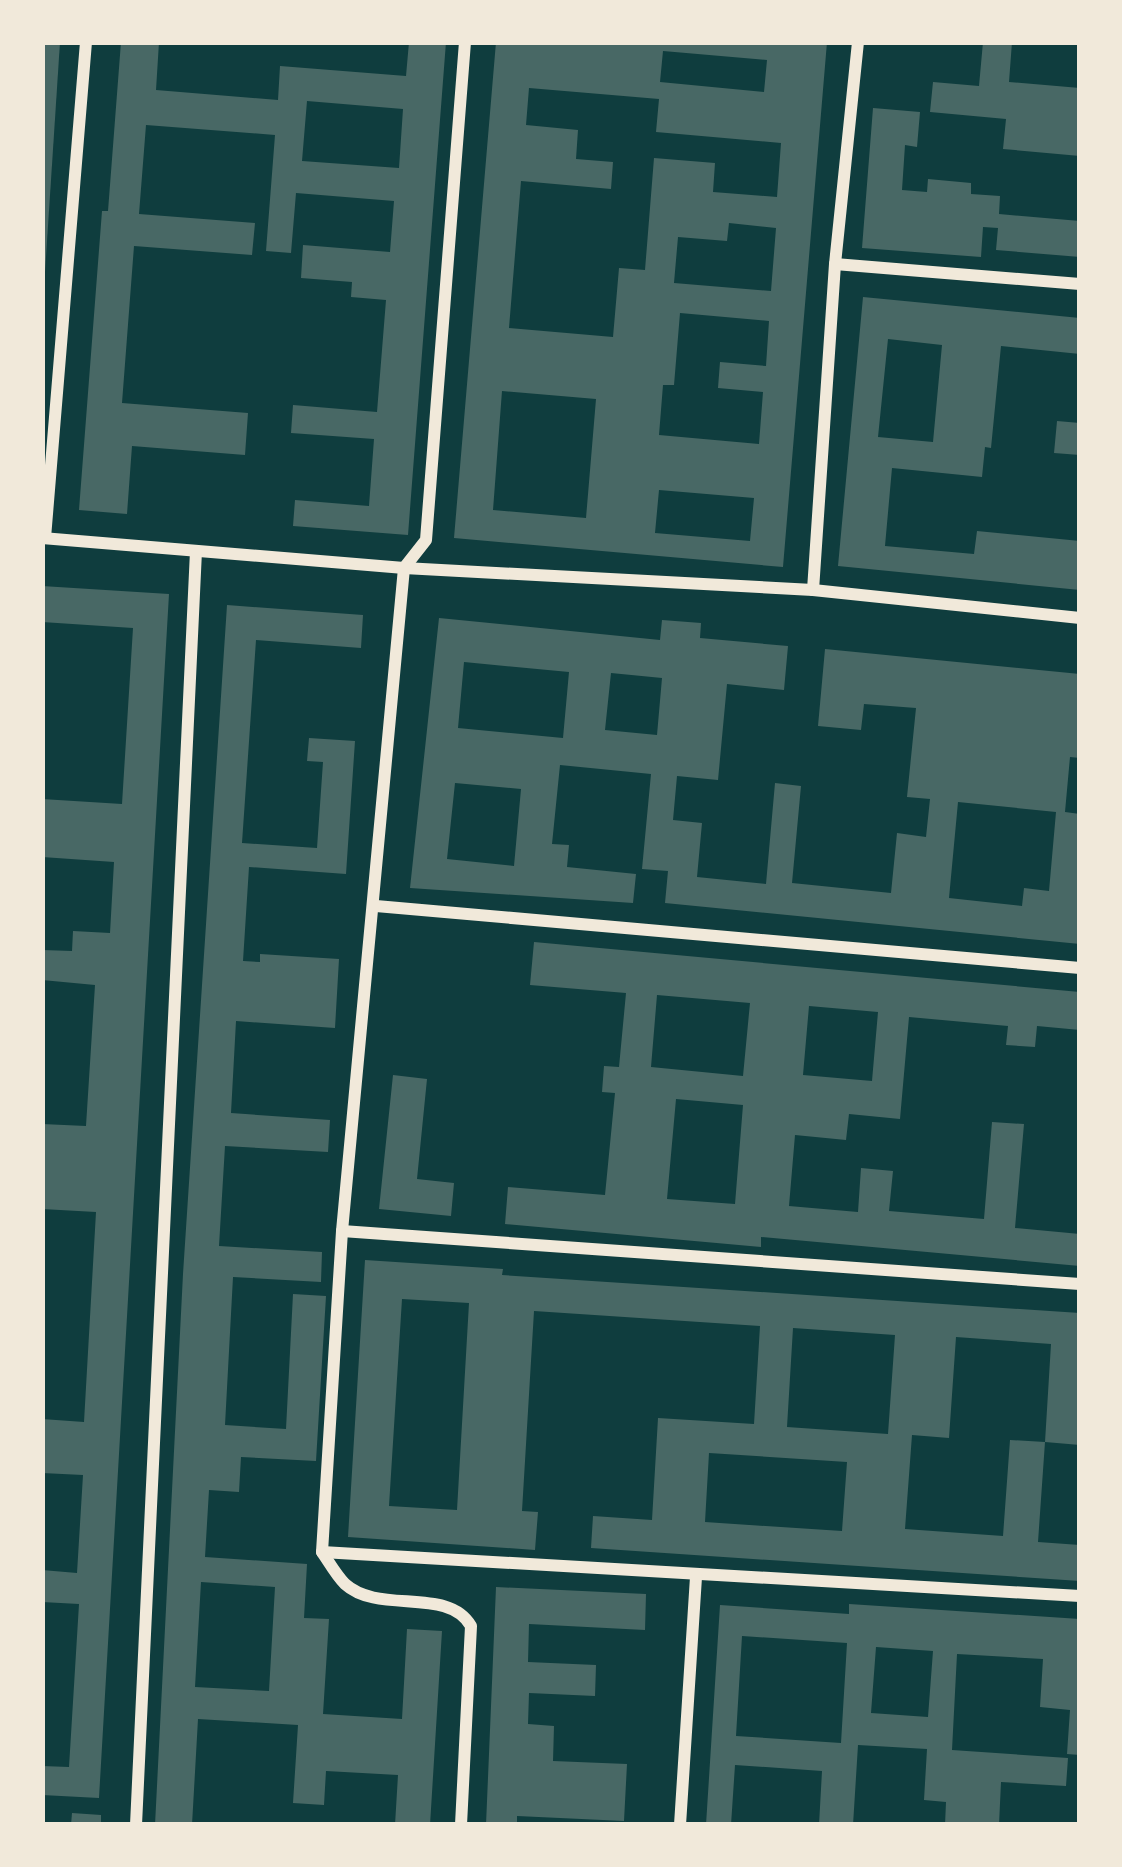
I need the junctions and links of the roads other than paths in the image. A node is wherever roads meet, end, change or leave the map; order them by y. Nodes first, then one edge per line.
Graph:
1 (86, 42) edge
2 (465, 42) edge
3 (858, 42) edge
4 (835, 264) junction
5 (1080, 284) edge
6 (44, 538) edge
7 (196, 551) junction
8 (404, 568) junction
9 (813, 590) junction
10 (1080, 618) edge
11 (376, 906) junction
12 (1080, 968) edge
13 (342, 1231) junction
14 (1080, 1284) edge
15 (322, 1552) junction
16 (696, 1577) junction
17 (1080, 1596) edge
18 (136, 1825) edge
19 (461, 1825) edge
20 (680, 1825) edge

1 - 6 street
2 - 8 street
3 - 4 street
4 - 5 street
4 - 9 street
6 - 7 street
7 - 8 street
7 - 18 street
8 - 9 street
8 - 11 street
9 - 10 street
11 - 12 street
11 - 13 street
13 - 14 street
13 - 15 street
15 - 16 street
15 - 19 street
16 - 17 street
16 - 20 street

